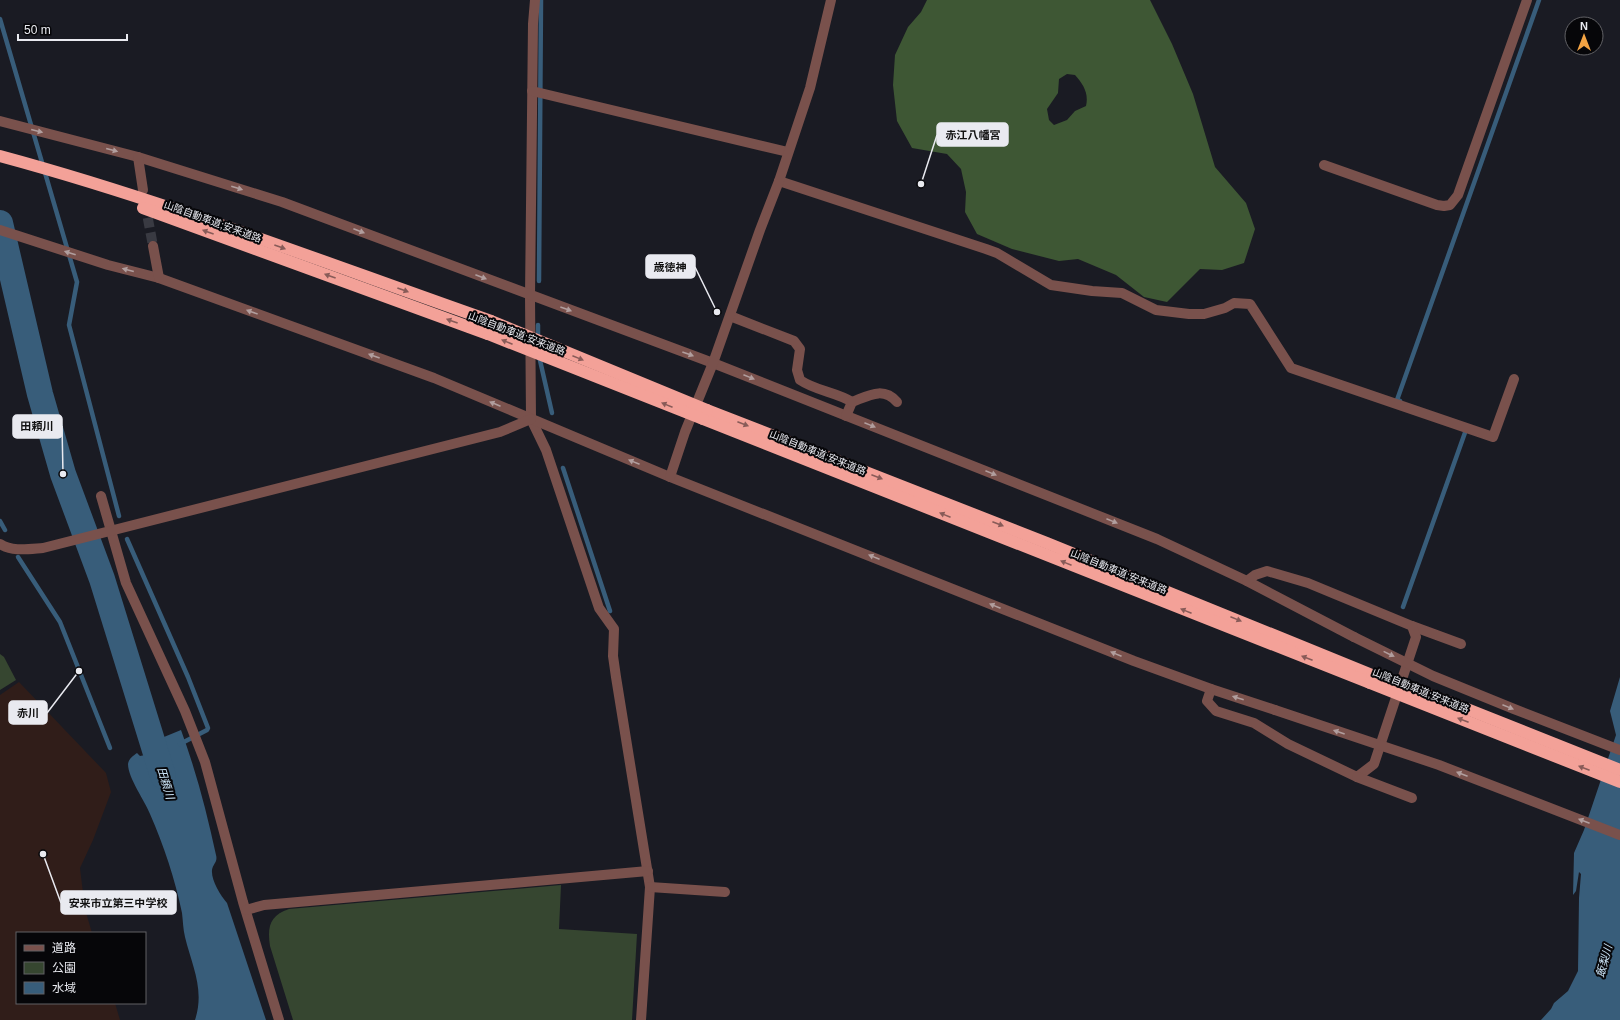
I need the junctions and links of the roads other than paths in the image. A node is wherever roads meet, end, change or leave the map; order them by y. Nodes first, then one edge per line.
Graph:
1 (535, 0) edge
2 (831, 0) edge
3 (1527, 0) edge
4 (538, 92) junction
5 (0, 121) edge
6 (788, 152) junction
7 (0, 156) edge
8 (138, 157) junction
9 (0, 165) edge
10 (1324, 165) dead end
11 (779, 181) junction
12 (143, 190) dead end
13 (123, 197) junction
14 (0, 230) edge
15 (153, 246) tunnel mouth
16 (159, 278) junction
17 (530, 296) junction
18 (730, 316) junction
19 (713, 363) junction
20 (1514, 379) dead end
21 (852, 402) junction
22 (897, 402) dead end
23 (705, 415) junction
24 (846, 416) junction
25 (531, 419) junction
26 (670, 477) junction
27 (100, 496) dead end
28 (108, 531) junction
29 (0, 544) edge
30 (1247, 581) junction
31 (1412, 626) junction
32 (1461, 644) dead end
33 (1371, 679) junction
34 (1211, 689) junction
35 (1620, 750) edge
36 (1620, 770) edge
37 (1357, 777) junction
38 (1620, 782) edge
39 (1412, 798) dead end
40 (1620, 835) edge
41 (648, 871) junction
42 (650, 887) junction
43 (725, 892) dead end
44 (246, 910) junction
45 (279, 1020) edge
46 (641, 1020) edge

1 - 4 street
2 - 6 street
3 - 10 street
4 - 6 street
4 - 17 street
5 -> 8 street
6 - 11 street
7 - 13 highway, 山陰自動車道;安来道路
8 - 12 street
8 -> 17 street
9 - 13 highway, 山陰自動車道;安来道路
11 - 18 street
11 - 20 street
23 -> 13 highway, 山陰自動車道;安来道路, bridge
13 -> 23 highway, 山陰自動車道;安来道路, bridge
16 -> 14 street
15 - 16 street
25 -> 16 street
17 -> 19 street
17 - 25 street
18 - 19 street
18 - 21 street
19 -> 24 street
19 - 26 street
21 - 22 street
21 - 24 street
23 - 33 highway, 山陰自動車道;安来道路
24 -> 30 street
26 -> 25 street
25 - 28 street
25 - 41 street
34 -> 26 street
27 - 28 street
28 - 29 street
28 - 44 street
30 - 31 street
30 -> 35 street, bridge
31 - 32 street
31 - 37 street
33 - 36 highway, 山陰自動車道;安来道路, bridge
38 -> 33 highway, 山陰自動車道;安来道路, bridge
34 - 37 street
40 -> 34 street, bridge
37 - 39 street
41 - 42 street
41 - 44 street
42 - 43 street
42 - 46 street
44 - 45 street

